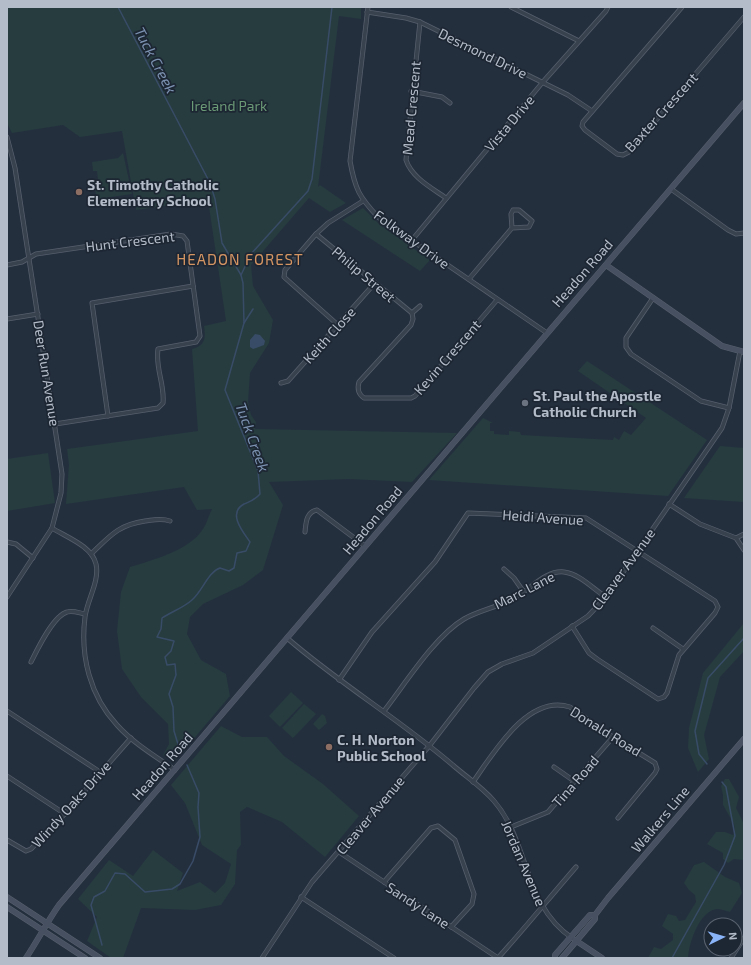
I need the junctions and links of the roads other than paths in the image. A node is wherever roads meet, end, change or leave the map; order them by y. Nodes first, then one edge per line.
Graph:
1 (368, 7) edge
2 (511, 7) edge
3 (608, 7) edge
4 (682, 7) edge
5 (367, 12) junction
6 (744, 18) edge
7 (420, 22) junction
8 (579, 41) junction
9 (542, 83) junction
10 (411, 91) junction
11 (744, 102) edge
12 (450, 103) dead end
13 (592, 111) junction
14 (7, 137) edge
15 (670, 189) junction
16 (446, 198) junction
17 (363, 201) junction
18 (512, 228) junction
19 (744, 233) edge
20 (316, 234) junction
21 (412, 240) junction
22 (29, 258) junction
23 (7, 265) edge
24 (606, 265) junction
25 (469, 279) junction
26 (374, 284) junction
27 (193, 286) junction
28 (653, 298) junction
29 (497, 300) junction
30 (420, 306) dead end
31 (412, 313) junction
32 (38, 314) junction
33 (7, 319) edge
34 (338, 325) junction
35 (547, 333) junction
36 (742, 351) edge
37 (281, 383) dead end
38 (729, 408) junction
39 (108, 416) junction
40 (55, 424) junction
41 (669, 504) junction
42 (170, 521) dead end
43 (52, 528) junction
44 (305, 532) dead end
45 (744, 534) edge
46 (736, 538) junction
47 (7, 542) edge
48 (365, 546) junction
49 (637, 550) junction
50 (744, 550) edge
51 (90, 554) junction
52 (33, 558) junction
53 (504, 569) dead end
54 (523, 591) junction
55 (7, 597) edge
56 (606, 597) junction
57 (85, 614) junction
58 (572, 626) junction
59 (653, 628) dead end
60 (287, 638) junction
61 (683, 649) junction
62 (32, 662) dead end
63 (339, 680) junction
64 (7, 711) edge
65 (384, 711) junction
66 (612, 737) junction
67 (130, 738) junction
68 (744, 741) edge
69 (430, 745) junction
70 (554, 767) dead end
71 (175, 770) junction
72 (100, 772) junction
73 (7, 776) edge
74 (574, 781) junction
75 (472, 782) junction
76 (65, 814) junction
77 (618, 818) dead end
78 (510, 827) junction
79 (7, 840) edge
80 (338, 852) junction
81 (576, 867) dead end
82 (384, 882) junction
83 (7, 897) edge
84 (301, 897) junction
85 (7, 907) edge
86 (542, 907) junction
87 (46, 923) junction
88 (451, 927) junction
89 (43, 930) junction
90 (744, 938) edge
91 (574, 939) junction
92 (26, 958) edge
93 (85, 958) edge
94 (100, 958) edge
95 (262, 958) edge
96 (394, 958) edge
97 (498, 958) edge
98 (555, 958) edge
99 (562, 958) edge
100 (602, 958) edge
101 (731, 958) edge

1 - 5 street, Folkway Drive
2 - 8 street
3 - 8 street, Vista Drive
4 - 13 street
5 - 7 street, Desmond Drive
5 - 17 street, Folkway Drive
6 - 13 street, Baxter Crescent
7 - 9 street, Desmond Drive
7 - 10 street, Mead Crescent
8 - 9 street, Vista Drive
9 - 13 street, Desmond Drive
9 - 16 street, Vista Drive
10 - 12 street
10 - 16 street, Mead Crescent
11 - 15 street, Headon Road
14 - 22 street, Deer Run Avenue
15 - 19 street
15 - 24 street, Headon Road
16 - 21 street, Vista Drive
17 - 20 street
17 - 21 street, Folkway Drive
18 - 18 street
18 - 25 street
20 - 26 street, Philip Street
20 - 34 street
21 - 25 street, Folkway Drive
22 - 23 street, Hunt Crescent
22 - 27 street, Hunt Crescent
22 - 32 street, Deer Run Avenue
24 - 28 street
24 - 35 street, Headon Road
25 - 29 street, Folkway Drive
26 - 31 street, Philip Street
26 - 34 street, Keith Close
27 - 39 street, Hunt Crescent
27 - 39 street
28 - 36 street
28 - 38 street
29 - 31 street, Kevin Crescent
29 - 35 street, Folkway Drive
30 - 31 street, Kevin Crescent
32 - 33 street
32 - 40 street, Deer Run Avenue
34 - 37 street, Keith Close
35 - 48 street, Headon Road
36 - 38 street, Cleaver Avenue
38 - 41 street, Cleaver Avenue
39 - 40 street, Hunt Crescent
40 - 43 street, Deer Run Avenue
41 - 46 street
41 - 49 street, Cleaver Avenue
42 - 51 street
43 - 51 street
43 - 52 street, Deer Run Avenue
44 - 48 street
45 - 46 street
46 - 50 street
47 - 52 street
48 - 60 street, Headon Road
49 - 56 street, Cleaver Avenue
49 - 61 street, Heidi Avenue
49 - 63 street, Heidi Avenue
51 - 57 street
52 - 55 street, Deer Run Avenue
53 - 54 street
54 - 56 street, Marc Lane
54 - 65 street, Marc Lane
56 - 58 street, Cleaver Avenue
57 - 62 street
57 - 67 street
58 - 61 street, Heidi Avenue
58 - 69 street, Cleaver Avenue
59 - 61 street
60 - 63 street, Jordan Avenue
60 - 71 street, Headon Road
63 - 65 street, Jordan Avenue
64 - 72 street
65 - 69 street, Jordan Avenue
66 - 74 street, Tina Road
66 - 75 street, Donald Road
66 - 77 street, Donald Road
67 - 71 street
67 - 72 street, Windy Oaks Drive
68 - 91 street, Walkers Line
69 - 75 street, Jordan Avenue
69 - 80 street, Cleaver Avenue
70 - 74 street
71 - 87 street, Headon Road
72 - 76 street, Windy Oaks Drive
73 - 76 street
74 - 78 street, Tina Road
75 - 78 street, Jordan Avenue
76 - 79 street, Windy Oaks Drive
78 - 86 street, Jordan Avenue
80 - 82 street, Sandy Lane
80 - 84 street, Cleaver Avenue
81 - 86 street
82 - 88 street, Sandy Lane
82 - 88 street
83 - 87 street
84 - 95 street, Cleaver Avenue
84 - 96 street
85 - 89 street
86 - 91 street, Jordan Avenue
86 - 97 street
87 - 89 street, Headon Road
87 - 94 street
88 - 97 street, Sandy Lane
89 - 92 street, Headon Road
89 - 93 street
90 - 101 street
91 - 98 street, Walkers Line
91 - 99 street, Walkers Line
91 - 100 street

